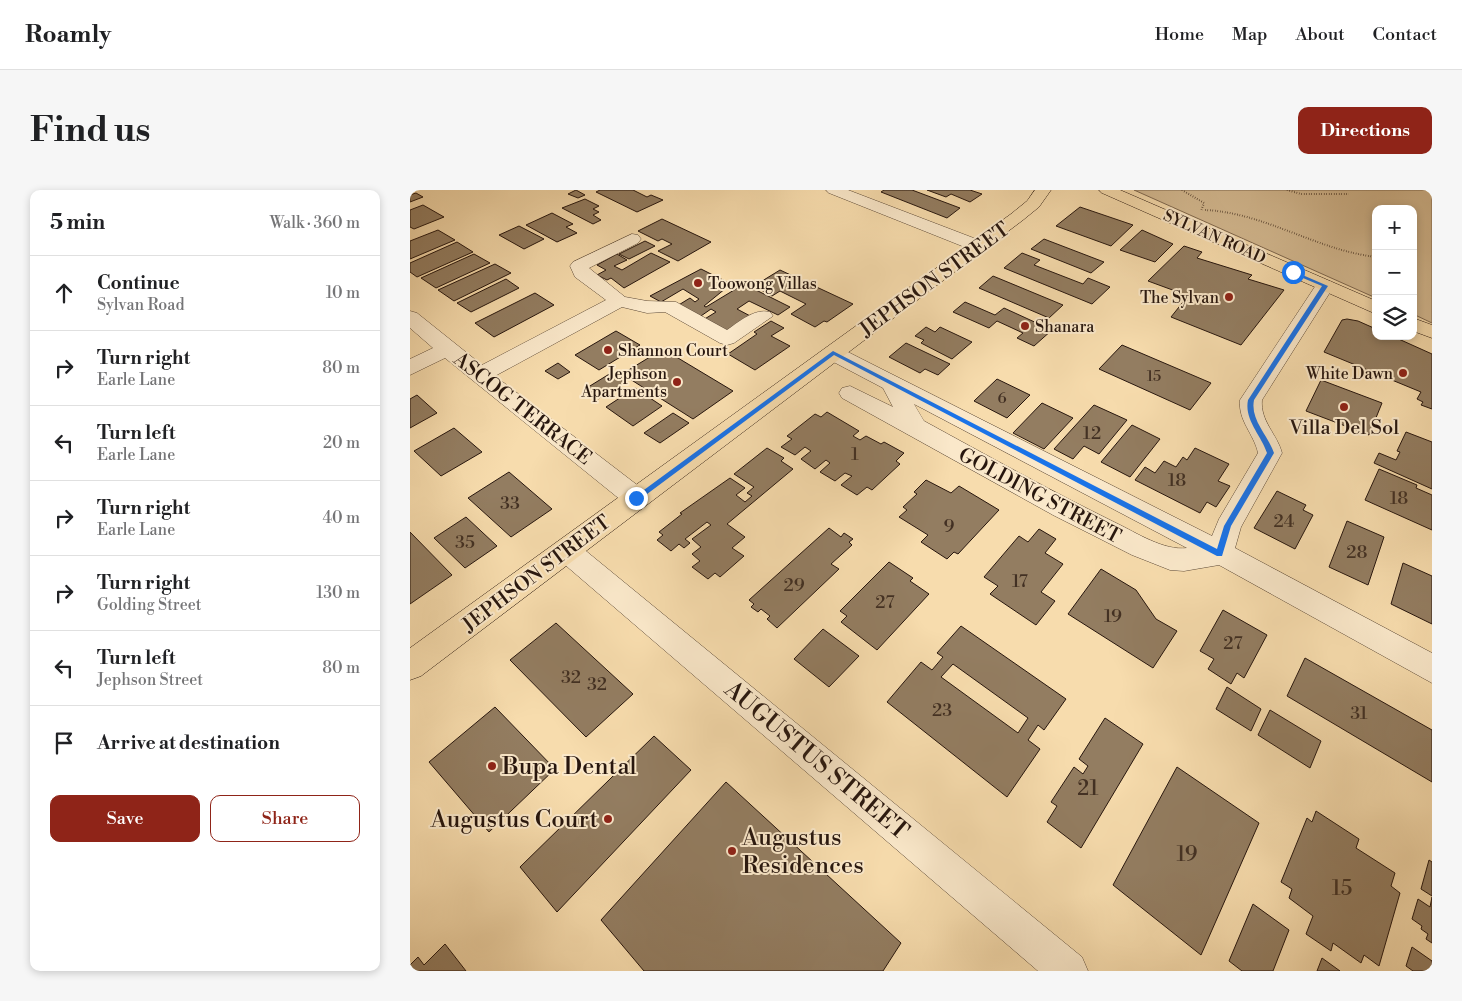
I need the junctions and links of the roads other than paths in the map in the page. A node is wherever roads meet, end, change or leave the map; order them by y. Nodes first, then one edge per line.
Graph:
1 (834, 190) edge
2 (1043, 190) edge
3 (1108, 190) edge
4 (632, 239) dead end
5 (978, 246) junction
6 (1325, 286) junction
7 (619, 301) junction
8 (1372, 306) edge
9 (763, 316) dead end
10 (410, 317) edge
11 (1417, 326) edge
12 (1432, 332) edge
13 (448, 348) junction
14 (833, 352) junction
15 (410, 368) edge
16 (482, 374) junction
17 (890, 381) junction
18 (850, 393) dead end
19 (919, 429) junction
20 (636, 498) junction
21 (566, 550) junction
22 (1220, 554) junction
23 (410, 666) edge
24 (1432, 669) edge
25 (1068, 971) edge

1 - 5 street
2 - 5 main road, JEPHSON STREET
3 - 6 main road, SYLVAN ROAD
4 - 7 street
5 - 14 main road, JEPHSON STREET
6 - 8 main road, SYLVAN ROAD
6 - 22 street
7 - 9 street
7 - 16 street
10 - 13 street, ASCOG TERRACE
11 - 12 main road
13 - 15 street
13 - 16 street, ASCOG TERRACE
14 - 17 street, GOLDING STREET
14 - 20 main road, JEPHSON STREET
16 - 20 street, ASCOG TERRACE
17 - 19 street, GOLDING STREET
17 - 22 street, GOLDING STREET
18 - 19 street
19 - 22 street, GOLDING STREET
20 - 21 main road, JEPHSON STREET
21 - 23 main road, JEPHSON STREET
21 - 25 street, AUGUSTUS STREET
22 - 24 street, GOLDING STREET

